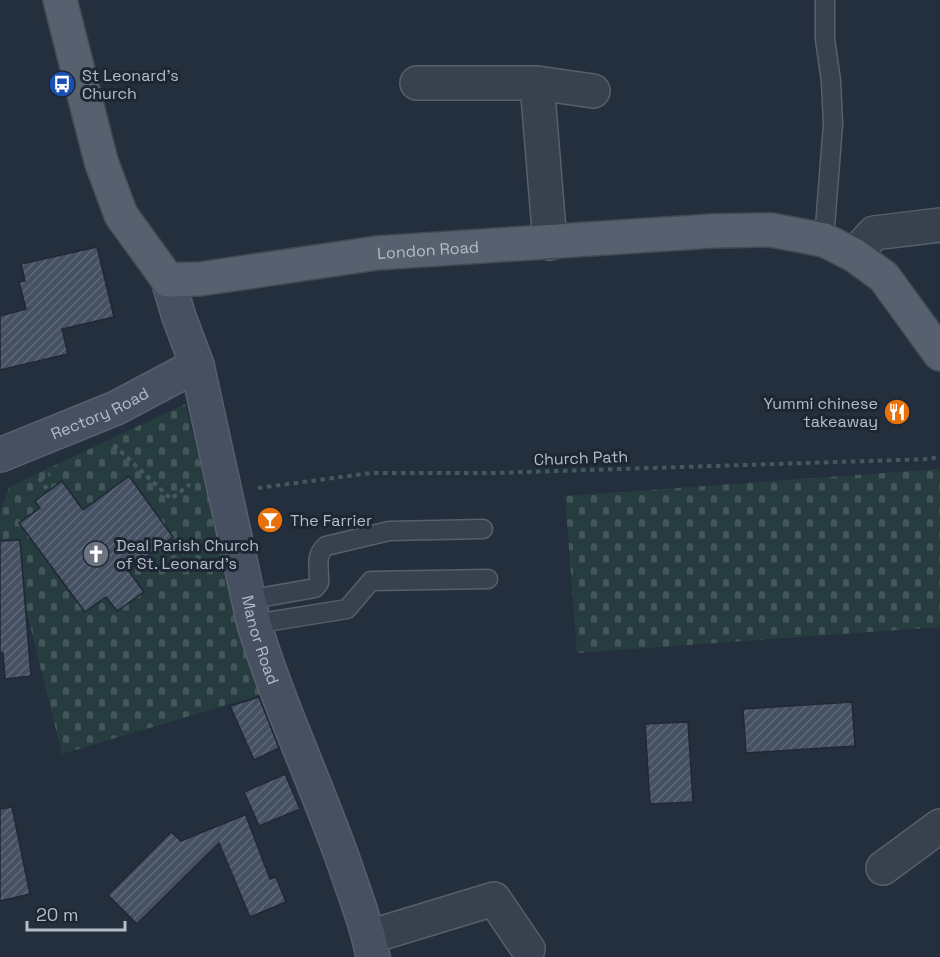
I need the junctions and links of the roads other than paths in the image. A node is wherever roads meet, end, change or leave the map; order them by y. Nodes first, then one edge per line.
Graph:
1 (60, 0) edge
2 (825, 0) edge
3 (417, 83) dead end
4 (537, 83) junction
5 (593, 91) dead end
6 (940, 225) edge
7 (824, 240) junction
8 (550, 243) junction
9 (854, 255) junction
10 (168, 280) junction
11 (940, 354) edge
12 (196, 365) junction
13 (0, 455) edge
14 (483, 529) dead end
15 (488, 579) dead end
16 (250, 612) junction
17 (940, 826) edge
18 (883, 868) dead end
19 (371, 947) edge
20 (528, 949) dead end

1 - 10 main road
2 - 7 lane
3 - 4 street
4 - 5 street
4 - 8 street
6 - 9 street
7 - 8 main road, London Road
7 - 9 main road, London Road
8 - 10 main road, London Road
9 - 11 main road, London Road
10 - 12 main road, Manor Road
12 - 13 main road, Rectory Road
12 - 16 main road, Manor Road
14 - 16 lane
15 - 16 lane
16 - 19 main road, Manor Road
17 - 18 street
19 - 20 street

